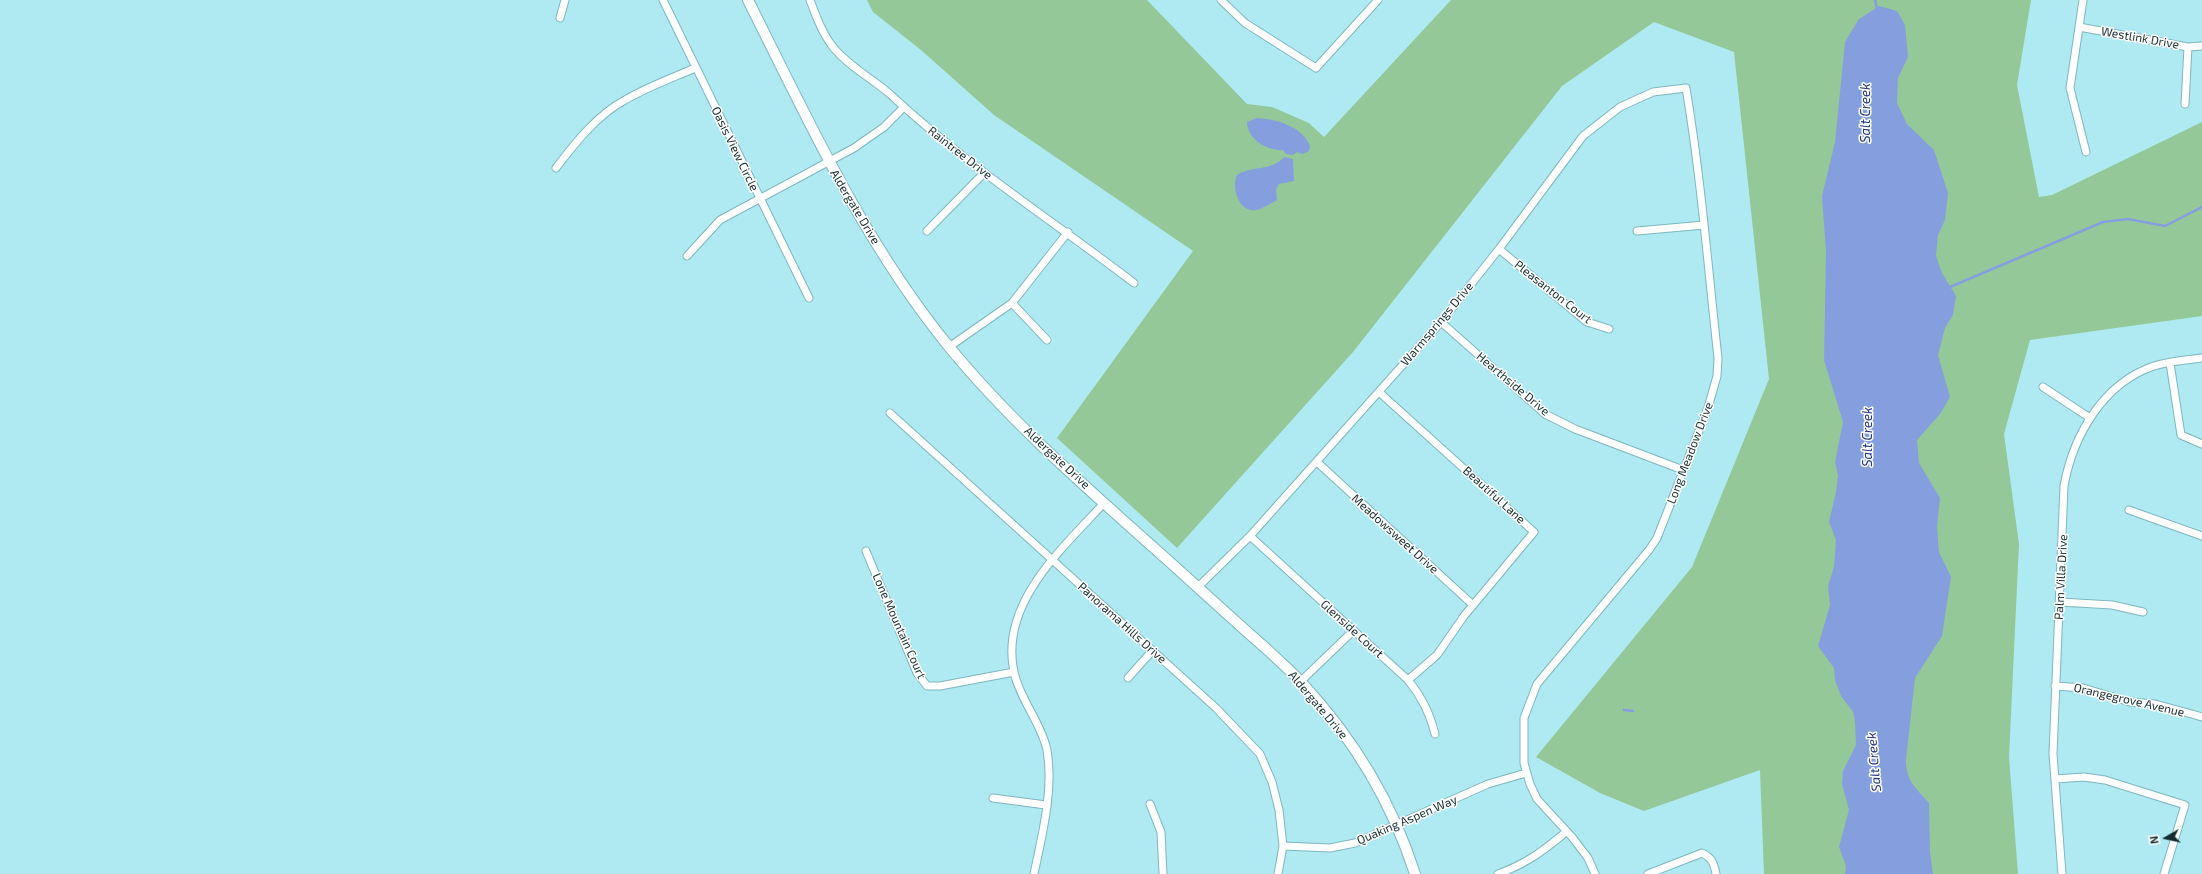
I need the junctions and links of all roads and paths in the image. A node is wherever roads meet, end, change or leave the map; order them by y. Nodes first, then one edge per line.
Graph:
1 (565, 0) edge
2 (663, 0) edge
3 (748, 0) edge
4 (810, 0) edge
5 (1221, 0) edge
6 (1378, 0) edge
7 (2083, 0) edge
8 (560, 18) dead end
9 (2079, 28) junction
10 (2188, 46) junction
11 (2202, 46) edge
12 (695, 68) junction
13 (1686, 88) joint
14 (2185, 104) dead end
15 (903, 108) junction
16 (2086, 152) dead end
17 (828, 162) junction
18 (556, 168) dead end
19 (984, 173) junction
20 (759, 199) junction
21 (1704, 225) junction
22 (927, 231) dead end
23 (1637, 231) dead end
24 (1068, 232) junction
25 (1499, 249) junction
26 (687, 256) dead end
27 (1134, 283) dead end
28 (809, 298) dead end
29 (1012, 302) junction
30 (1441, 322) junction
31 (1609, 329) dead end
32 (1047, 340) dead end
33 (949, 347) junction
34 (2202, 358) edge
35 (2170, 363) junction
36 (2042, 387) dead end
37 (1379, 392) junction
38 (890, 413) dead end
39 (2090, 418) junction
40 (2202, 444) edge
41 (1317, 462) junction
42 (1683, 470) junction
43 (1104, 502) junction
44 (2129, 510) dead end
45 (1250, 536) junction
46 (2202, 536) edge
47 (866, 551) dead end
48 (1053, 560) junction
49 (1198, 587) junction
50 (2060, 602) junction
51 (1473, 605) junction
52 (2143, 612) dead end
53 (1354, 631) junction
54 (1152, 651) junction
55 (1014, 672) junction
56 (1128, 678) dead end
57 (1408, 680) junction
58 (1301, 681) junction
59 (2056, 686) junction
60 (2202, 717) edge
61 (1435, 734) dead end
62 (1526, 773) junction
63 (2055, 779) junction
64 (993, 798) dead end
65 (1150, 804) dead end
66 (1046, 805) junction
67 (1398, 825) junction
68 (1566, 832) junction
69 (1284, 846) junction
70 (1034, 874) edge
71 (1163, 874) edge
72 (1278, 874) edge
73 (1415, 874) edge
74 (1498, 874) edge
75 (1595, 874) edge
76 (1648, 874) edge
77 (1716, 874) edge
78 (2062, 874) edge
79 (2164, 874) edge

1 - 8 street
2 - 12 street, Oasis View Circle
3 - 17 street, Aldergate Drive
4 - 15 street, Raintree Drive
5 - 6 street
7 - 9 street
9 - 10 street, Westlink Drive
9 - 16 street
10 - 11 street, Westlink Drive
10 - 14 street
12 - 18 street
12 - 20 street, Oasis View Circle
13 - 21 street, Long Meadow Drive
13 - 25 street, Warmsprings Drive
15 - 17 street
15 - 19 street, Raintree Drive
17 - 20 street
17 - 33 street, Aldergate Drive
19 - 22 street
19 - 24 street, Raintree Drive
20 - 26 street
20 - 28 street, Oasis View Circle
21 - 23 street
21 - 42 street, Long Meadow Drive
24 - 27 street, Raintree Drive
24 - 29 street
25 - 30 street, Warmsprings Drive
25 - 31 street, Pleasanton Court
29 - 32 street
29 - 33 street
30 - 37 street, Warmsprings Drive
30 - 42 street, Hearthside Drive
33 - 43 street, Aldergate Drive
34 - 35 street, Palm Villa Drive
35 - 39 street, Palm Villa Drive
35 - 40 street
36 - 39 street
37 - 41 street, Warmsprings Drive
37 - 51 street, Beautiful Lane
38 - 48 street, Panorama Hills Drive
39 - 50 street, Palm Villa Drive
41 - 45 street, Warmsprings Drive
41 - 51 street, Meadowsweet Drive
42 - 62 street, Long Meadow Drive
43 - 48 street
43 - 49 street, Aldergate Drive
44 - 46 street
45 - 49 street, Warmsprings Drive
45 - 53 street, Glenside Court
47 - 55 street, Lone Mountain Court
48 - 54 street, Panorama Hills Drive
48 - 55 street
49 - 58 street, Aldergate Drive
50 - 52 street
50 - 59 street, Palm Villa Drive
51 - 57 street, Beautiful Lane
53 - 57 street, Glenside Court
53 - 58 street
54 - 56 street
54 - 69 street, Panorama Hills Drive
55 - 66 street
57 - 61 street, Glenside Court
58 - 67 street, Aldergate Drive
59 - 60 street, Orangegrove Avenue
59 - 63 street, Palm Villa Drive
62 - 67 street, Quaking Aspen Way
62 - 68 street, Long Meadow Drive
63 - 78 street, Palm Villa Drive
63 - 79 street
64 - 66 street
65 - 71 street
66 - 70 street
67 - 69 street, Quaking Aspen Way
67 - 73 street, Aldergate Drive
68 - 74 street
68 - 75 street, Long Meadow Drive
69 - 72 street, Panorama Hills Drive
76 - 77 street

